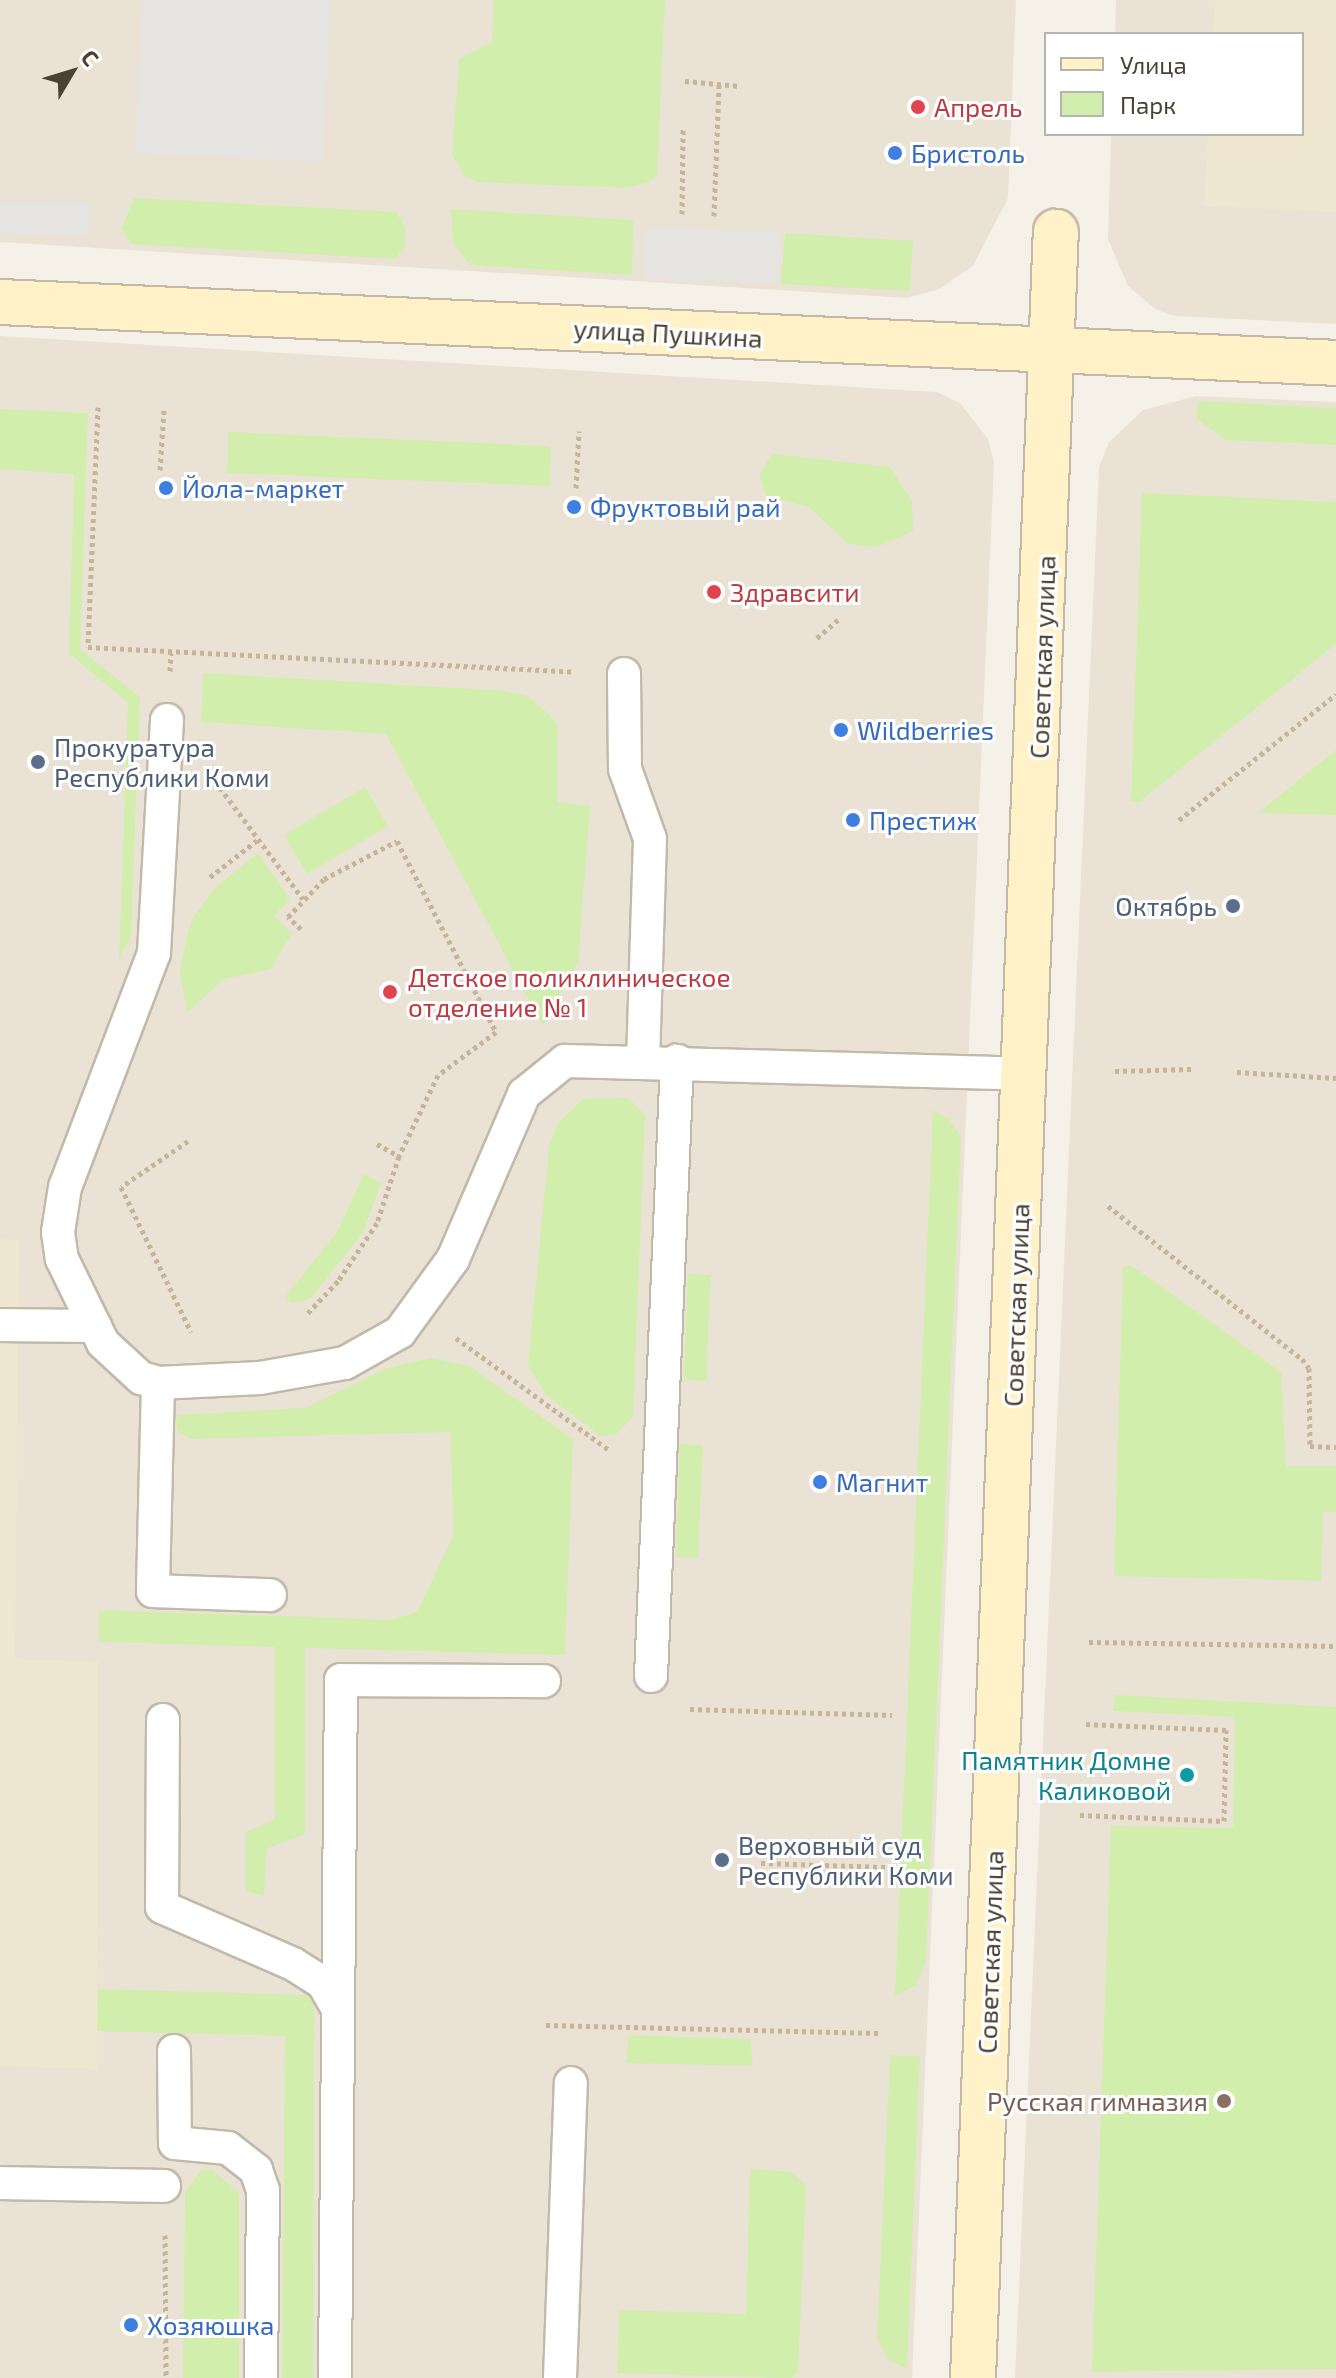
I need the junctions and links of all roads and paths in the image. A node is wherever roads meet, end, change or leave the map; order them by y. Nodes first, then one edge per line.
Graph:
1 (685, 81) dead end
2 (719, 84) junction
3 (740, 86) dead end
4 (683, 128) dead end
5 (682, 214) dead end
6 (714, 216) dead end
7 (1056, 232) dead end
8 (0, 302) edge
9 (1054, 349) junction
10 (1336, 363) edge
11 (98, 407) dead end
12 (164, 410) dead end
13 (579, 431) dead end
14 (160, 470) dead end
15 (576, 488) dead end
16 (838, 620) dead end
17 (817, 638) dead end
18 (624, 674) joint
19 (1336, 694) edge
20 (167, 720) dead end
21 (221, 789) dead end
22 (1179, 820) dead end
23 (260, 838) junction
24 (201, 887) dead end
25 (303, 899) junction
26 (301, 929) dead end
27 (643, 1060) junction
28 (677, 1061) junction
29 (1191, 1069) dead end
30 (1115, 1071) dead end
31 (1237, 1072) dead end
32 (1026, 1074) junction
33 (1336, 1078) edge
34 (188, 1141) dead end
35 (377, 1144) dead end
36 (399, 1156) junction
37 (1108, 1206) dead end
38 (417, 1309) junction
39 (294, 1324) dead end
40 (0, 1325) edge
41 (95, 1326) junction
42 (194, 1337) dead end
43 (158, 1383) junction
44 (1336, 1447) edge
45 (658, 1486) junction
46 (270, 1595) dead end
47 (1089, 1642) dead end
48 (1336, 1646) edge
49 (651, 1676) joint
50 (544, 1681) dead end
51 (892, 1715) dead end
52 (163, 1720) dead end
53 (1084, 1724) dead end
54 (1080, 1815) dead end
55 (761, 1863) dead end
56 (885, 1867) dead end
57 (338, 2009) junction
58 (546, 2025) dead end
59 (878, 2033) dead end
60 (174, 2051) dead end
61 (571, 2083) dead end
62 (0, 2183) edge
63 (164, 2186) joint
64 (166, 2378) edge
65 (261, 2378) edge
66 (335, 2378) edge
67 (560, 2378) edge
68 (973, 2378) edge

1 - 2 path
2 - 3 path
2 - 6 path
4 - 5 path
7 - 9 main road, Советская улица
8 - 9 main road, улица Пушкина
9 - 10 main road, улица Пушкина
9 - 32 main road, Советская улица
11 - 18 path
12 - 14 path
13 - 15 path
16 - 17 path
18 - 27 lane
19 - 22 path
20 - 41 lane
21 - 23 path
23 - 24 path
23 - 25 path
25 - 26 path
25 - 36 path
27 - 28 lane
27 - 38 lane
28 - 32 lane
28 - 45 lane
29 - 30 path
31 - 33 path
32 - 68 main road, Советская улица
34 - 42 path
35 - 36 path
36 - 39 path
37 - 44 path
38 - 43 lane
38 - 45 path
40 - 41 lane
41 - 43 lane
43 - 46 lane
45 - 49 lane
47 - 48 path
49 - 51 path
50 - 57 lane
52 - 57 lane
53 - 54 path
55 - 56 path
57 - 66 lane
58 - 59 path
60 - 65 lane
61 - 67 lane
62 - 63 lane
63 - 64 path

